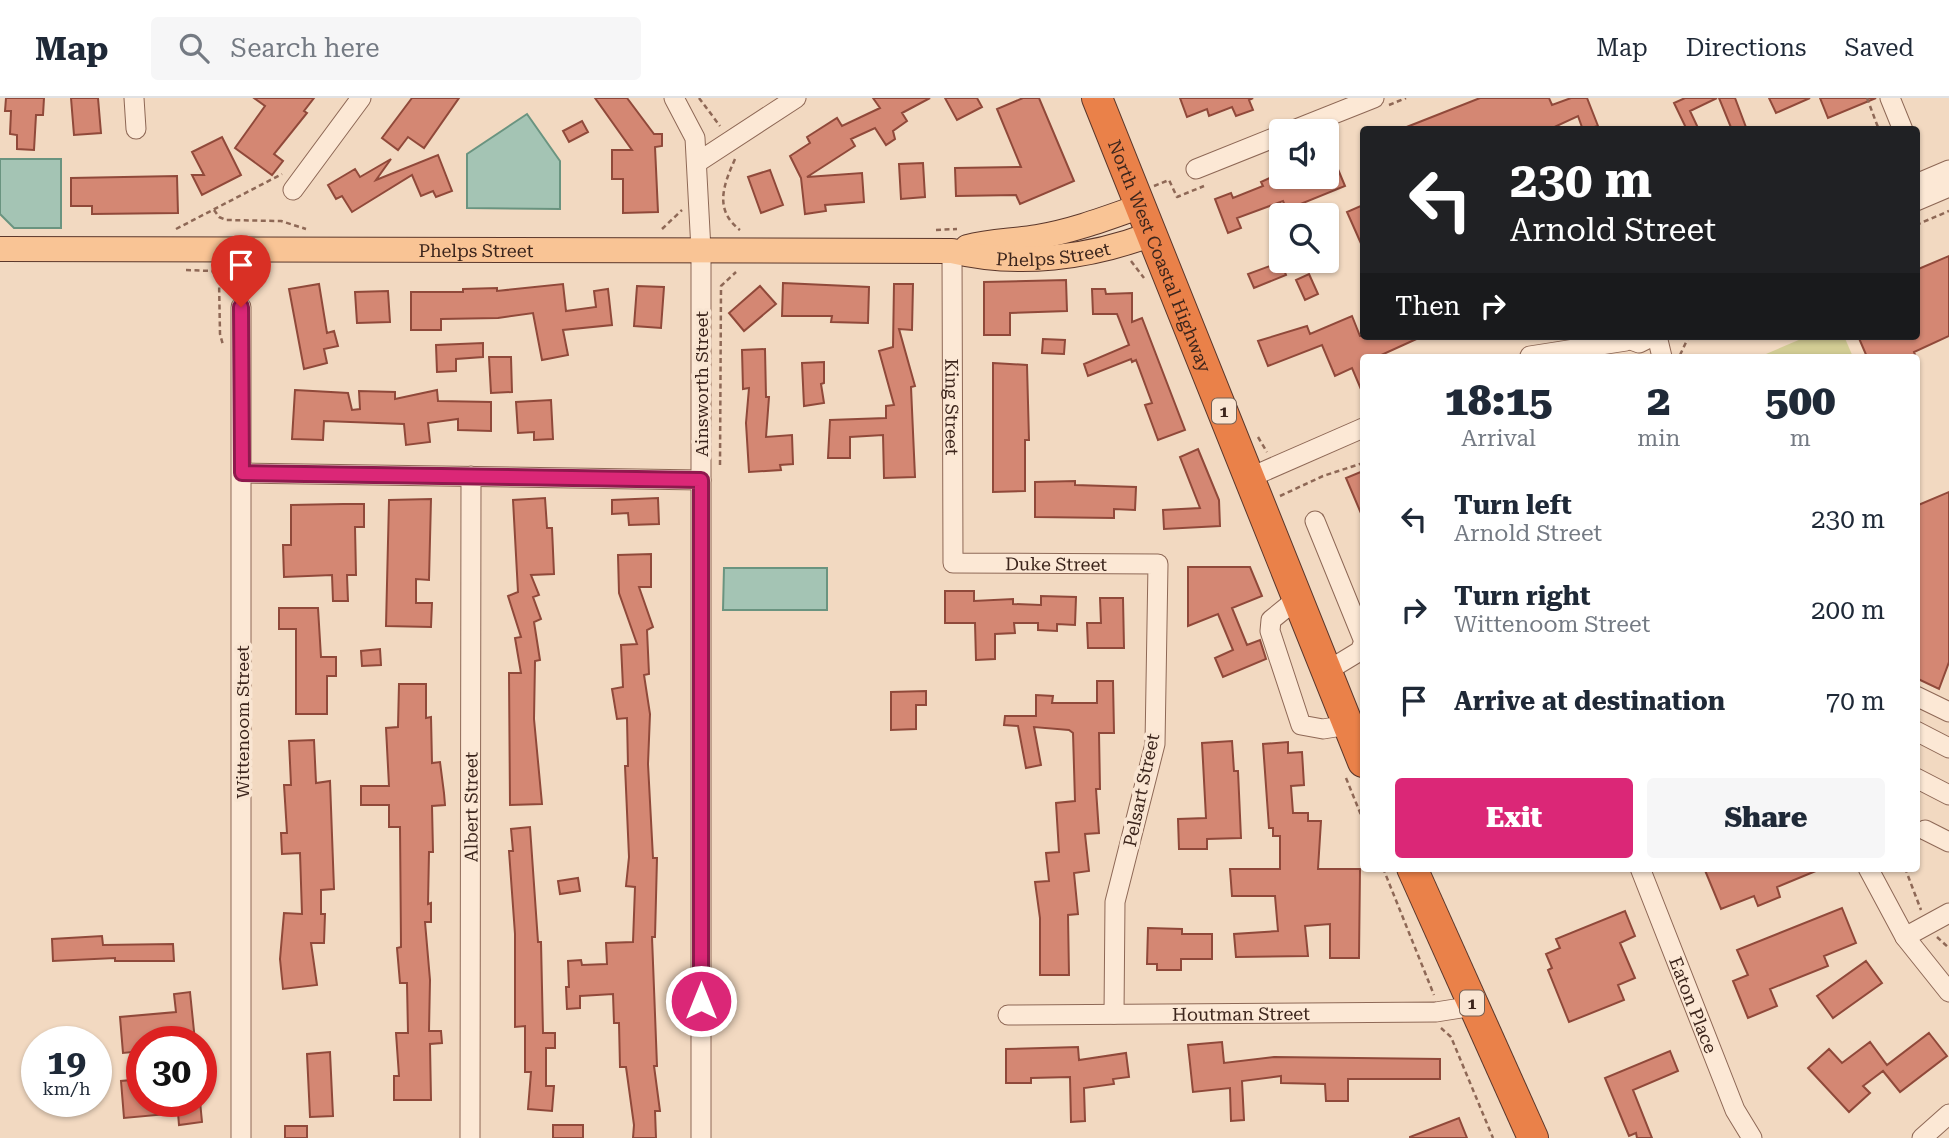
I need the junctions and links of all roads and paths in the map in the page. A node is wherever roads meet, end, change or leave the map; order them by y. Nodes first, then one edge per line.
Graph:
1 (134, 98) edge
2 (361, 98) edge
3 (674, 98) edge
4 (699, 98) edge
5 (796, 98) edge
6 (1097, 98) edge
7 (1374, 98) edge
8 (1867, 98) edge
9 (1890, 98) edge
10 (1322, 119) edge
11 (721, 126) dead end
12 (1878, 126) edge
13 (1901, 126) edge
14 (136, 129) dead end
15 (1269, 140) edge
16 (735, 151) dead end
17 (698, 162) junction
18 (289, 164) dead end
19 (1196, 169) dead end
20 (1920, 176) edge
21 (1949, 176) edge
22 (293, 190) dead end
23 (1920, 198) edge
24 (686, 208) dead end
25 (214, 210) junction
26 (1949, 211) edge
27 (1147, 220) junction
28 (1920, 223) edge
29 (967, 229) dead end
30 (309, 230) dead end
31 (752, 230) dead end
32 (926, 230) dead end
33 (659, 231) dead end
34 (171, 232) dead end
35 (0, 249) edge
36 (701, 250) junction
37 (953, 251) junction
38 (186, 265) dead end
39 (219, 279) dead end
40 (241, 307) dead end
41 (1572, 340) edge
42 (1648, 340) edge
43 (1630, 344) edge
44 (1537, 354) edge
45 (1552, 354) edge
46 (1360, 429) edge
47 (1360, 464) edge
48 (242, 473) junction
49 (471, 476) junction
50 (1251, 477) junction
51 (701, 480) junction
52 (1285, 494) dead end
53 (1315, 521) dead end
54 (953, 562) joint
55 (1158, 564) joint
56 (1298, 598) junction
57 (1360, 632) edge
58 (1360, 651) edge
59 (1327, 671) junction
60 (1920, 698) edge
61 (1949, 712) edge
62 (1349, 725) junction
63 (1920, 733) edge
64 (1949, 748) edge
65 (1360, 752) edge
66 (1920, 780) edge
67 (1949, 795) edge
68 (1925, 830) dead end
69 (1949, 842) edge
70 (1384, 872) edge
71 (1406, 872) edge
72 (1413, 872) edge
73 (1642, 872) edge
74 (1870, 872) edge
75 (1907, 872) edge
76 (1922, 911) dead end
77 (1949, 913) edge
78 (1905, 937) junction
79 (1938, 938) dead end
80 (1949, 948) edge
81 (1949, 992) edge
82 (1434, 997) dead end
83 (1458, 1013) junction
84 (1114, 1014) junction
85 (1008, 1015) dead end
86 (1949, 1114) edge
87 (242, 1138) edge
88 (470, 1138) edge
89 (701, 1138) edge
90 (1493, 1138) edge
91 (1518, 1138) edge
92 (1533, 1138) edge
93 (1752, 1138) edge
94 (1922, 1138) edge

1 - 14 street
2 - 22 street
3 - 17 street, Ainsworth Street
4 - 11 path
5 - 17 street
6 - 27 highway, North West Coastal Highway / 1
7 - 10 street
8 - 12 path
9 - 13 street
15 - 19 street
16 - 31 path
17 - 36 street, Ainsworth Street
18 - 25 path
20 - 21 street
21 - 23 street
24 - 33 path
25 - 30 path
25 - 34 path
26 - 28 path
27 - 37 main road, Phelps Street
27 - 50 highway, North West Coastal Highway / 1
29 - 32 path
35 - 36 main road, Phelps Street
36 - 37 main road, Phelps Street
36 - 51 street, Ainsworth Street
37 - 54 street, King Street
38 - 39 path
40 - 48 street, Wittenoom Street
41 - 44 street
42 - 43 street
43 - 45 street
46 - 50 street
47 - 52 path
48 - 49 street
48 - 87 street, Wittenoom Street
49 - 51 street
49 - 88 street, Albert Street
50 - 56 highway, North West Coastal Highway / 1
51 - 89 street, Ainsworth Street
53 - 57 street
54 - 55 street, Duke Street
55 - 84 street, Pelsart Street
56 - 59 highway, North West Coastal Highway / 1
56 - 62 street
58 - 59 street
59 - 62 highway, North West Coastal Highway / 1
60 - 61 street
62 - 65 highway, North West Coastal Highway / 1
63 - 64 street
66 - 67 street
68 - 69 street
70 - 82 path
71 - 83 highway, 1
72 - 83 highway, 1
73 - 93 street, Eaton Place
74 - 78 street
75 - 76 path
77 - 78 street
78 - 81 street
79 - 80 path
83 - 84 street, Houtman Street
83 - 90 path
83 - 91 highway, 1
83 - 92 highway, 1
84 - 85 street, Houtman Street
86 - 94 street

